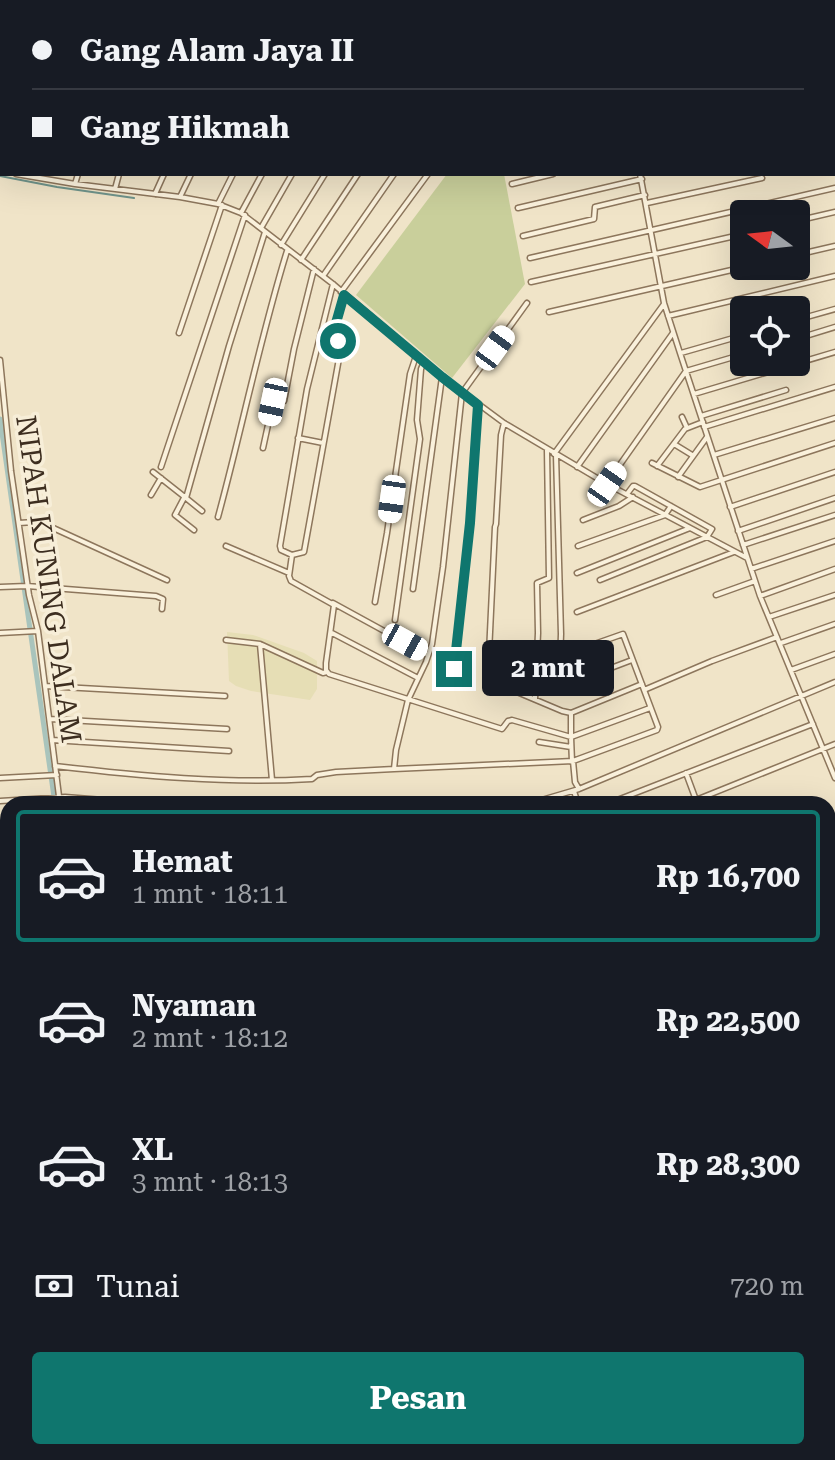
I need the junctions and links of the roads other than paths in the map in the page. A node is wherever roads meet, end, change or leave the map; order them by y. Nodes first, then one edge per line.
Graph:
1 (30, 176) edge
2 (77, 176) edge
3 (118, 176) edge
4 (163, 176) edge
5 (190, 176) edge
6 (232, 176) edge
7 (261, 176) edge
8 (291, 176) edge
9 (324, 176) edge
10 (357, 176) edge
11 (393, 176) edge
12 (427, 176) edge
13 (545, 176) edge
14 (641, 177) edge
15 (762, 178) dead end
16 (75, 184) junction
17 (512, 184) dead end
18 (835, 188) edge
19 (115, 189) junction
20 (155, 194) junction
21 (645, 195) junction
22 (180, 197) junction
23 (647, 203) junction
24 (220, 204) junction
25 (518, 208) dead end
26 (835, 212) edge
27 (243, 214) junction
28 (810, 218) edge
29 (651, 229) junction
30 (263, 230) junction
31 (523, 236) dead end
32 (730, 237) edge
33 (281, 245) junction
34 (835, 246) edge
35 (287, 251) junction
36 (810, 252) edge
37 (655, 254) junction
38 (530, 258) dead end
39 (301, 260) junction
40 (314, 269) junction
41 (730, 271) edge
42 (323, 276) junction
43 (835, 276) edge
44 (531, 282) dead end
45 (333, 284) junction
46 (661, 287) junction
47 (342, 293) junction
48 (527, 303) dead end
49 (664, 303) junction
50 (835, 309) edge
51 (549, 312) dead end
52 (668, 316) junction
53 (810, 316) edge
54 (835, 327) edge
55 (179, 333) dead end
56 (673, 333) junction
57 (810, 335) edge
58 (730, 339) edge
59 (835, 352) edge
60 (680, 353) junction
61 (416, 356) junction
62 (730, 358) edge
63 (0, 360) edge
64 (424, 362) junction
65 (686, 371) junction
66 (442, 377) junction
67 (835, 387) edge
68 (786, 390) dead end
69 (462, 393) junction
70 (694, 394) junction
71 (478, 405) junction
72 (682, 417) dead end
73 (835, 418) edge
74 (703, 421) junction
75 (504, 423) junction
76 (687, 428) junction
77 (708, 436) junction
78 (298, 438) junction
79 (323, 443) junction
80 (835, 443) edge
81 (674, 444) junction
82 (263, 448) dead end
83 (547, 450) junction
84 (555, 454) junction
85 (714, 455) junction
86 (693, 456) junction
87 (161, 467) dead end
88 (577, 467) junction
89 (153, 472) dead end
90 (835, 472) edge
91 (678, 477) junction
92 (161, 478) junction
93 (723, 479) junction
94 (607, 484) junction
95 (627, 494) junction
96 (151, 495) dead end
97 (186, 497) junction
98 (633, 497) junction
99 (835, 498) edge
100 (671, 506) junction
101 (730, 507) junction
102 (202, 511) dead end
103 (665, 515) junction
104 (689, 515) junction
105 (835, 515) edge
106 (218, 517) dead end
107 (583, 520) dead end
108 (19, 523) junction
109 (683, 525) junction
110 (690, 528) junction
111 (194, 530) dead end
112 (738, 531) junction
113 (707, 537) junction
114 (835, 541) edge
115 (743, 545) junction
116 (226, 546) dead end
117 (578, 546) dead end
118 (734, 552) junction
119 (292, 555) junction
120 (747, 558) junction
121 (751, 569) junction
122 (835, 569) edge
123 (289, 573) junction
124 (577, 573) dead end
125 (167, 580) dead end
126 (600, 580) dead end
127 (755, 581) junction
128 (25, 586) junction
129 (0, 587) edge
130 (413, 589) dead end
131 (716, 595) dead end
132 (835, 595) edge
133 (760, 596) junction
134 (375, 602) dead end
135 (333, 603) junction
136 (162, 609) dead end
137 (577, 612) dead end
138 (769, 617) junction
139 (395, 620) dead end
140 (835, 624) edge
141 (33, 632) junction
142 (0, 633) edge
143 (331, 633) junction
144 (777, 637) junction
145 (226, 640) dead end
146 (780, 643) junction
147 (260, 644) junction
148 (489, 653) dead end
149 (835, 654) edge
150 (428, 655) junction
151 (632, 660) junction
152 (454, 669) dead end
153 (791, 670) junction
154 (327, 672) junction
155 (418, 678) junction
156 (835, 682) edge
157 (45, 686) junction
158 (643, 687) junction
159 (517, 692) dead end
160 (559, 692) dead end
161 (801, 695) junction
162 (225, 696) dead end
163 (535, 699) junction
164 (408, 700) junction
165 (650, 708) junction
166 (571, 713) junction
167 (49, 719) junction
168 (813, 724) junction
169 (227, 729) dead end
170 (571, 737) junction
171 (52, 740) junction
172 (539, 742) dead end
173 (835, 744) edge
174 (571, 747) junction
175 (823, 748) junction
176 (229, 751) dead end
177 (572, 761) junction
178 (55, 766) junction
179 (394, 769) junction
180 (686, 773) junction
181 (57, 775) junction
182 (835, 776) edge
183 (0, 778) edge
184 (272, 780) junction
185 (576, 790) junction
186 (59, 796) edge
187 (555, 796) edge
188 (577, 796) edge
189 (627, 796) edge
190 (695, 796) edge
191 (706, 796) edge

1 - 16 street
2 - 16 street
3 - 19 street
4 - 20 street
5 - 22 street
6 - 24 street
7 - 27 street
8 - 30 street
9 - 33 street
10 - 39 street
11 - 42 street
12 - 47 street
13 - 17 street
14 - 21 street
14 - 25 street
15 - 23 street
16 - 19 street
18 - 29 street
19 - 20 street
20 - 22 street
21 - 23 street
21 - 31 street
22 - 24 street
23 - 29 street
24 - 27 street
24 - 55 street
26 - 28 street
27 - 30 street
27 - 87 street
29 - 37 street
29 - 38 street
30 - 33 street
30 - 97 street
32 - 37 street
33 - 35 street
34 - 36 street
35 - 39 street
35 - 106 street
37 - 44 street
37 - 46 street
39 - 40 street
40 - 42 street
40 - 82 street
41 - 46 street
42 - 45 street
43 - 52 street
45 - 47 street
45 - 78 street
46 - 49 street
46 - 51 street
47 - 61 street
47 - 79 street
48 - 69 street
49 - 52 street
49 - 84 street
50 - 53 street
52 - 56 street
54 - 57 street
56 - 60 street
56 - 88 street
58 - 60 street
59 - 70 street
60 - 65 street
61 - 64 street
61 - 134 street
62 - 65 street
63 - 108 street, NIPAH KUNING DALAM
64 - 66 street
64 - 139 street
65 - 70 street
65 - 94 street
66 - 69 street
66 - 130 street
67 - 74 street
68 - 74 street
69 - 71 street
69 - 150 street
70 - 74 street
71 - 75 street
71 - 152 street
72 - 76 street
73 - 85 street
74 - 76 street
74 - 77 street
75 - 83 street
75 - 148 street
76 - 81 street
77 - 85 street
77 - 86 street
78 - 79 street
78 - 119 street
79 - 119 street
80 - 93 street
81 - 86 street
81 - 91 street
83 - 84 street
83 - 163 street
84 - 88 street
84 - 160 street
85 - 93 street
86 - 91 street
88 - 94 street
89 - 92 street
90 - 101 street
91 - 93 street
92 - 96 street
92 - 97 street
93 - 101 street
94 - 95 street
95 - 98 street
95 - 100 street
97 - 102 street
97 - 111 street
98 - 103 street
98 - 107 street
99 - 112 street
100 - 103 street
100 - 104 street
101 - 112 street
103 - 109 street
103 - 117 street
104 - 109 street
104 - 113 street
105 - 115 street
108 - 125 street
108 - 128 street, NIPAH KUNING DALAM
109 - 110 street
110 - 113 street
110 - 124 street
112 - 115 street
113 - 118 street
113 - 126 street
114 - 121 street
115 - 120 street
116 - 123 street
118 - 120 street
118 - 137 street
119 - 123 street
120 - 121 street
121 - 127 street
122 - 133 street
123 - 135 street
127 - 131 street
127 - 133 street
128 - 129 street
128 - 136 street
128 - 141 street, NIPAH KUNING DALAM
132 - 138 street
133 - 138 street
135 - 143 street
135 - 150 street
138 - 144 street
140 - 146 street
141 - 142 street
141 - 157 street, NIPAH KUNING DALAM
143 - 154 street
143 - 155 street
144 - 146 street
144 - 158 street
145 - 147 street
146 - 153 street
147 - 154 street
147 - 184 street
149 - 153 street
150 - 155 street
151 - 151 street
151 - 158 street
153 - 161 street
154 - 164 street
155 - 164 street
156 - 161 street
157 - 162 street
157 - 167 street, NIPAH KUNING DALAM
158 - 165 street
158 - 166 street
159 - 163 street
161 - 168 street
161 - 185 street
163 - 166 street
164 - 170 street
164 - 179 street
165 - 170 street
165 - 177 street
166 - 170 street
167 - 169 street
167 - 171 street, NIPAH KUNING DALAM
168 - 175 street
168 - 180 street
170 - 174 street
171 - 176 street
171 - 178 street, NIPAH KUNING DALAM
172 - 174 street
173 - 175 street
174 - 177 street
175 - 182 street
175 - 191 street
177 - 179 street
177 - 185 street
178 - 181 street, NIPAH KUNING DALAM
178 - 184 street
179 - 184 street
180 - 189 street
180 - 190 street
181 - 183 street
181 - 186 street, NIPAH KUNING DALAM
185 - 187 street
185 - 188 street

